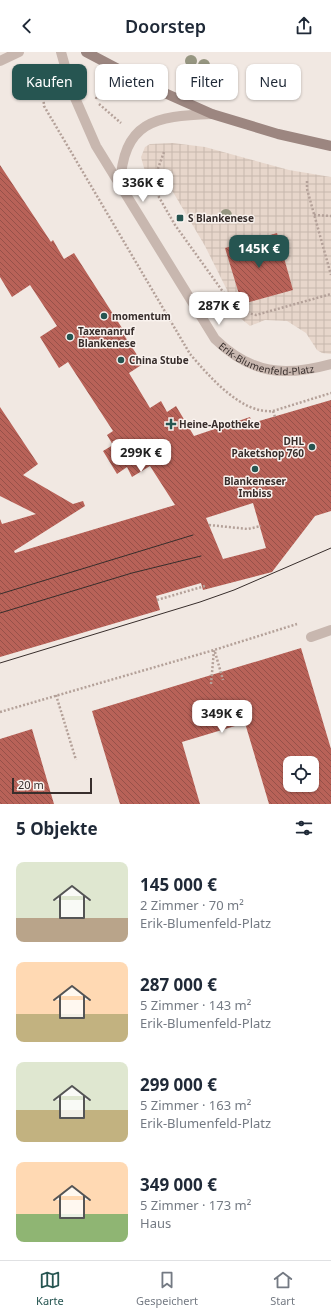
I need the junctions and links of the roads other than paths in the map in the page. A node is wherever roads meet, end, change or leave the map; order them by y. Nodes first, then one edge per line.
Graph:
1 (19, 52) edge
2 (61, 52) edge
3 (86, 52) edge
4 (0, 61) edge
5 (212, 114) junction
6 (331, 146) edge
7 (120, 187) junction
8 (330, 365) edge
9 (331, 630) edge
10 (311, 637) dead end

1 - 4 street
2 - 7 street, Erik-Blumenfeld-Platz
3 - 5 main road
5 - 6 main road
5 - 7 street
7 - 8 street, Erik-Blumenfeld-Platz
9 - 10 street

